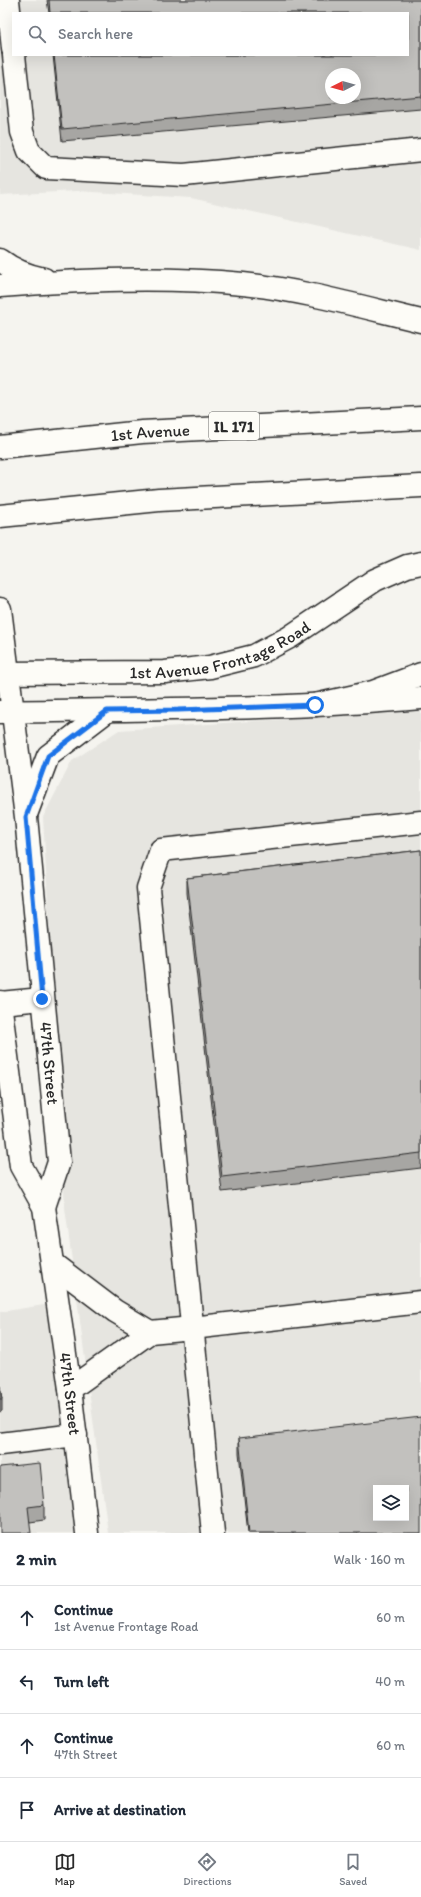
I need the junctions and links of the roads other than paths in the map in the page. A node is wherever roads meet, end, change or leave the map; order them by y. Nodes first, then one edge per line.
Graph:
1 (8, 0) edge
2 (12, 39) edge
3 (14, 56) edge
4 (421, 150) edge
5 (0, 260) edge
6 (61, 282) junction
7 (0, 286) edge
8 (421, 321) edge
9 (421, 418) edge
10 (0, 447) edge
11 (421, 486) edge
12 (0, 516) edge
13 (421, 563) edge
14 (0, 609) edge
15 (4, 673) edge
16 (421, 674) edge
17 (421, 698) edge
18 (315, 705) junction
19 (107, 711) junction
20 (6, 712) edge
21 (26, 817) junction
22 (421, 822) edge
23 (42, 999) junction
24 (0, 1002) edge
25 (44, 1206) junction
26 (53, 1264) junction
27 (421, 1302) edge
28 (192, 1328) junction
29 (150, 1332) junction
30 (70, 1389) junction
31 (76, 1435) junction
32 (0, 1444) edge
33 (87, 1533) edge
34 (213, 1533) edge

1 - 2 main road
3 - 4 main road
5 - 6 main road
6 - 7 main road
6 - 8 main road
9 - 10 main road, 1st Avenue / IL 171
11 - 12 main road
13 - 15 main road, 1st Avenue Frontage Road
14 - 15 main road, 47th Street
15 - 20 main road, 47th Street
16 - 18 main road
17 - 18 main road
18 - 19 main road
19 - 20 main road
19 - 21 main road
20 - 21 main road, 47th Street
21 - 23 main road, 47th Street
22 - 28 main road
23 - 24 main road
23 - 25 main road, 47th Street
24 - 25 main road, 47th Street
25 - 26 main road, 47th Street
26 - 29 main road
26 - 30 main road, 47th Street
27 - 28 main road
28 - 29 main road
28 - 34 main road
29 - 30 main road
30 - 31 main road, 47th Street
31 - 32 main road
31 - 33 main road, 47th Street

